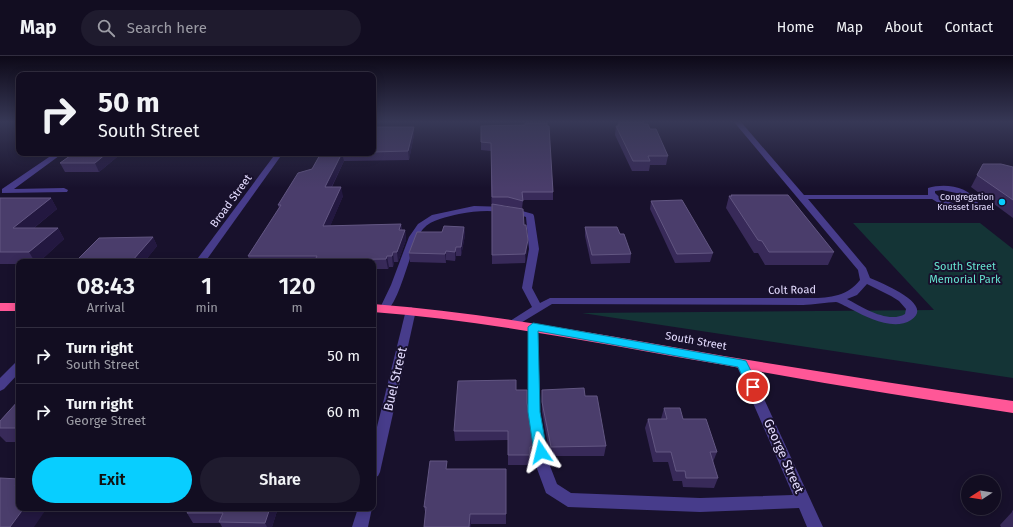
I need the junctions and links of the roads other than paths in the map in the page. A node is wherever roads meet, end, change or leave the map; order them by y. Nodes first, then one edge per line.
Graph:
1 (756, 144) edge
2 (56, 156) edge
3 (278, 156) edge
4 (64, 190) dead end
5 (2, 193) edge
6 (802, 197) junction
7 (934, 197) junction
8 (202, 259) edge
9 (865, 280) junction
10 (839, 299) junction
11 (0, 307) edge
12 (16, 307) edge
13 (379, 308) edge
14 (538, 308) junction
15 (411, 310) junction
16 (514, 323) junction
17 (533, 327) junction
18 (742, 364) junction
19 (16, 369) edge
20 (0, 386) edge
21 (1013, 407) edge
22 (376, 459) edge
23 (803, 501) junction
24 (364, 511) edge
25 (360, 527) edge
26 (815, 527) edge

1 - 6 street
2 - 5 street
3 - 8 street, Broad Street
4 - 5 street
6 - 7 street
6 - 9 street
7 - 7 street
9 - 10 street, Colt Road
9 - 10 street
10 - 14 street, Colt Road
11 - 12 highway
13 - 14 street
13 - 15 highway, South Street
14 - 16 street, Colt Road
15 - 16 highway, South Street
15 - 22 street, Buel Street
16 - 17 highway, South Street
17 - 18 highway, South Street
17 - 23 street
18 - 21 highway, South Street
18 - 23 street, George Street
19 - 20 street
23 - 26 street, George Street
24 - 25 street

